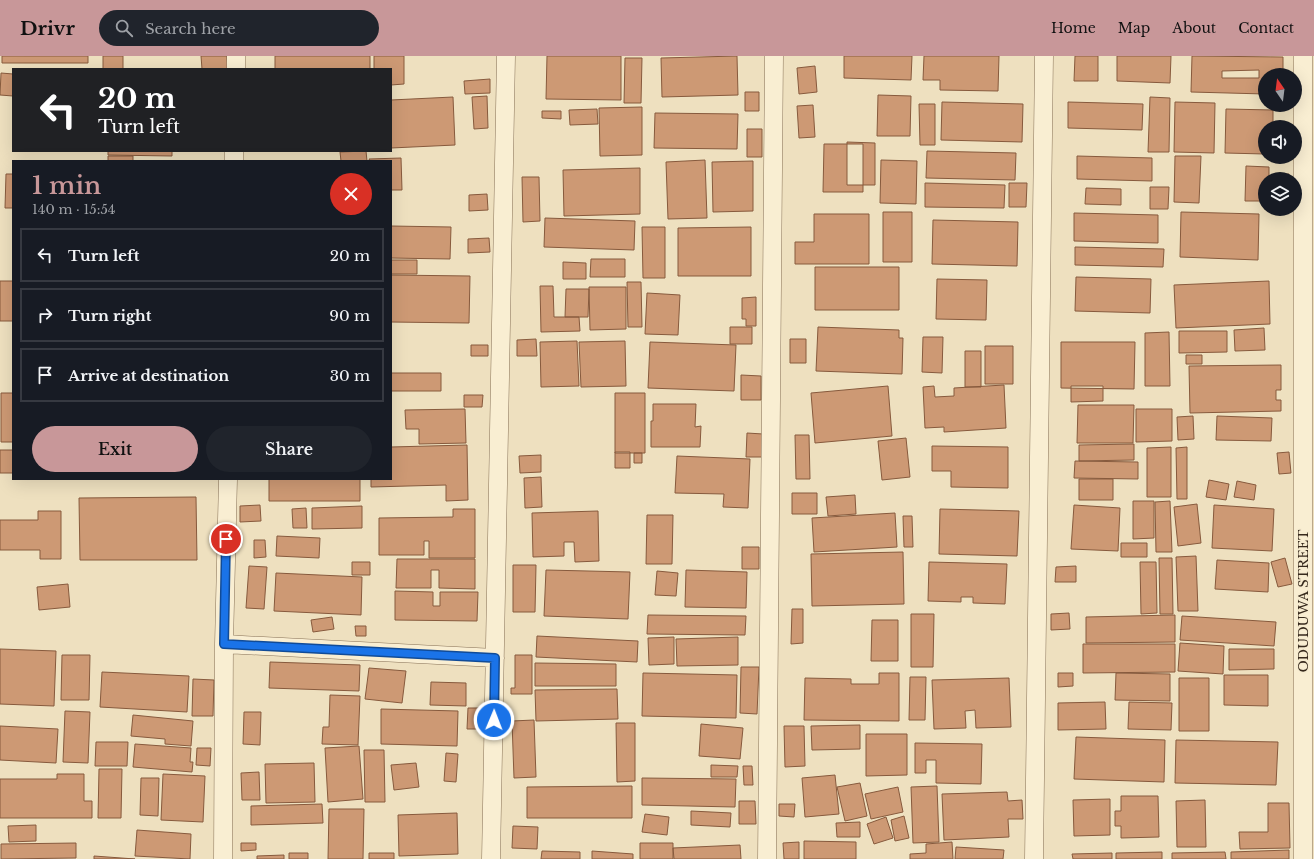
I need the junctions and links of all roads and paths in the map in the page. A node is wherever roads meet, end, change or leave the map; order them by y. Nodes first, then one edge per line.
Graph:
1 (236, 56) edge
2 (506, 56) edge
3 (774, 56) edge
4 (1044, 56) edge
5 (1303, 56) edge
6 (236, 68) edge
7 (228, 480) edge
8 (224, 644) junction
9 (495, 658) junction
10 (223, 859) edge
11 (491, 859) edge
12 (767, 859) edge
13 (1034, 859) edge
14 (1303, 859) edge

1 - 6 street
2 - 9 street
3 - 12 street
4 - 13 street
5 - 14 street, ODUDUWA STREET
7 - 8 street
8 - 9 street
8 - 10 street
9 - 11 street

